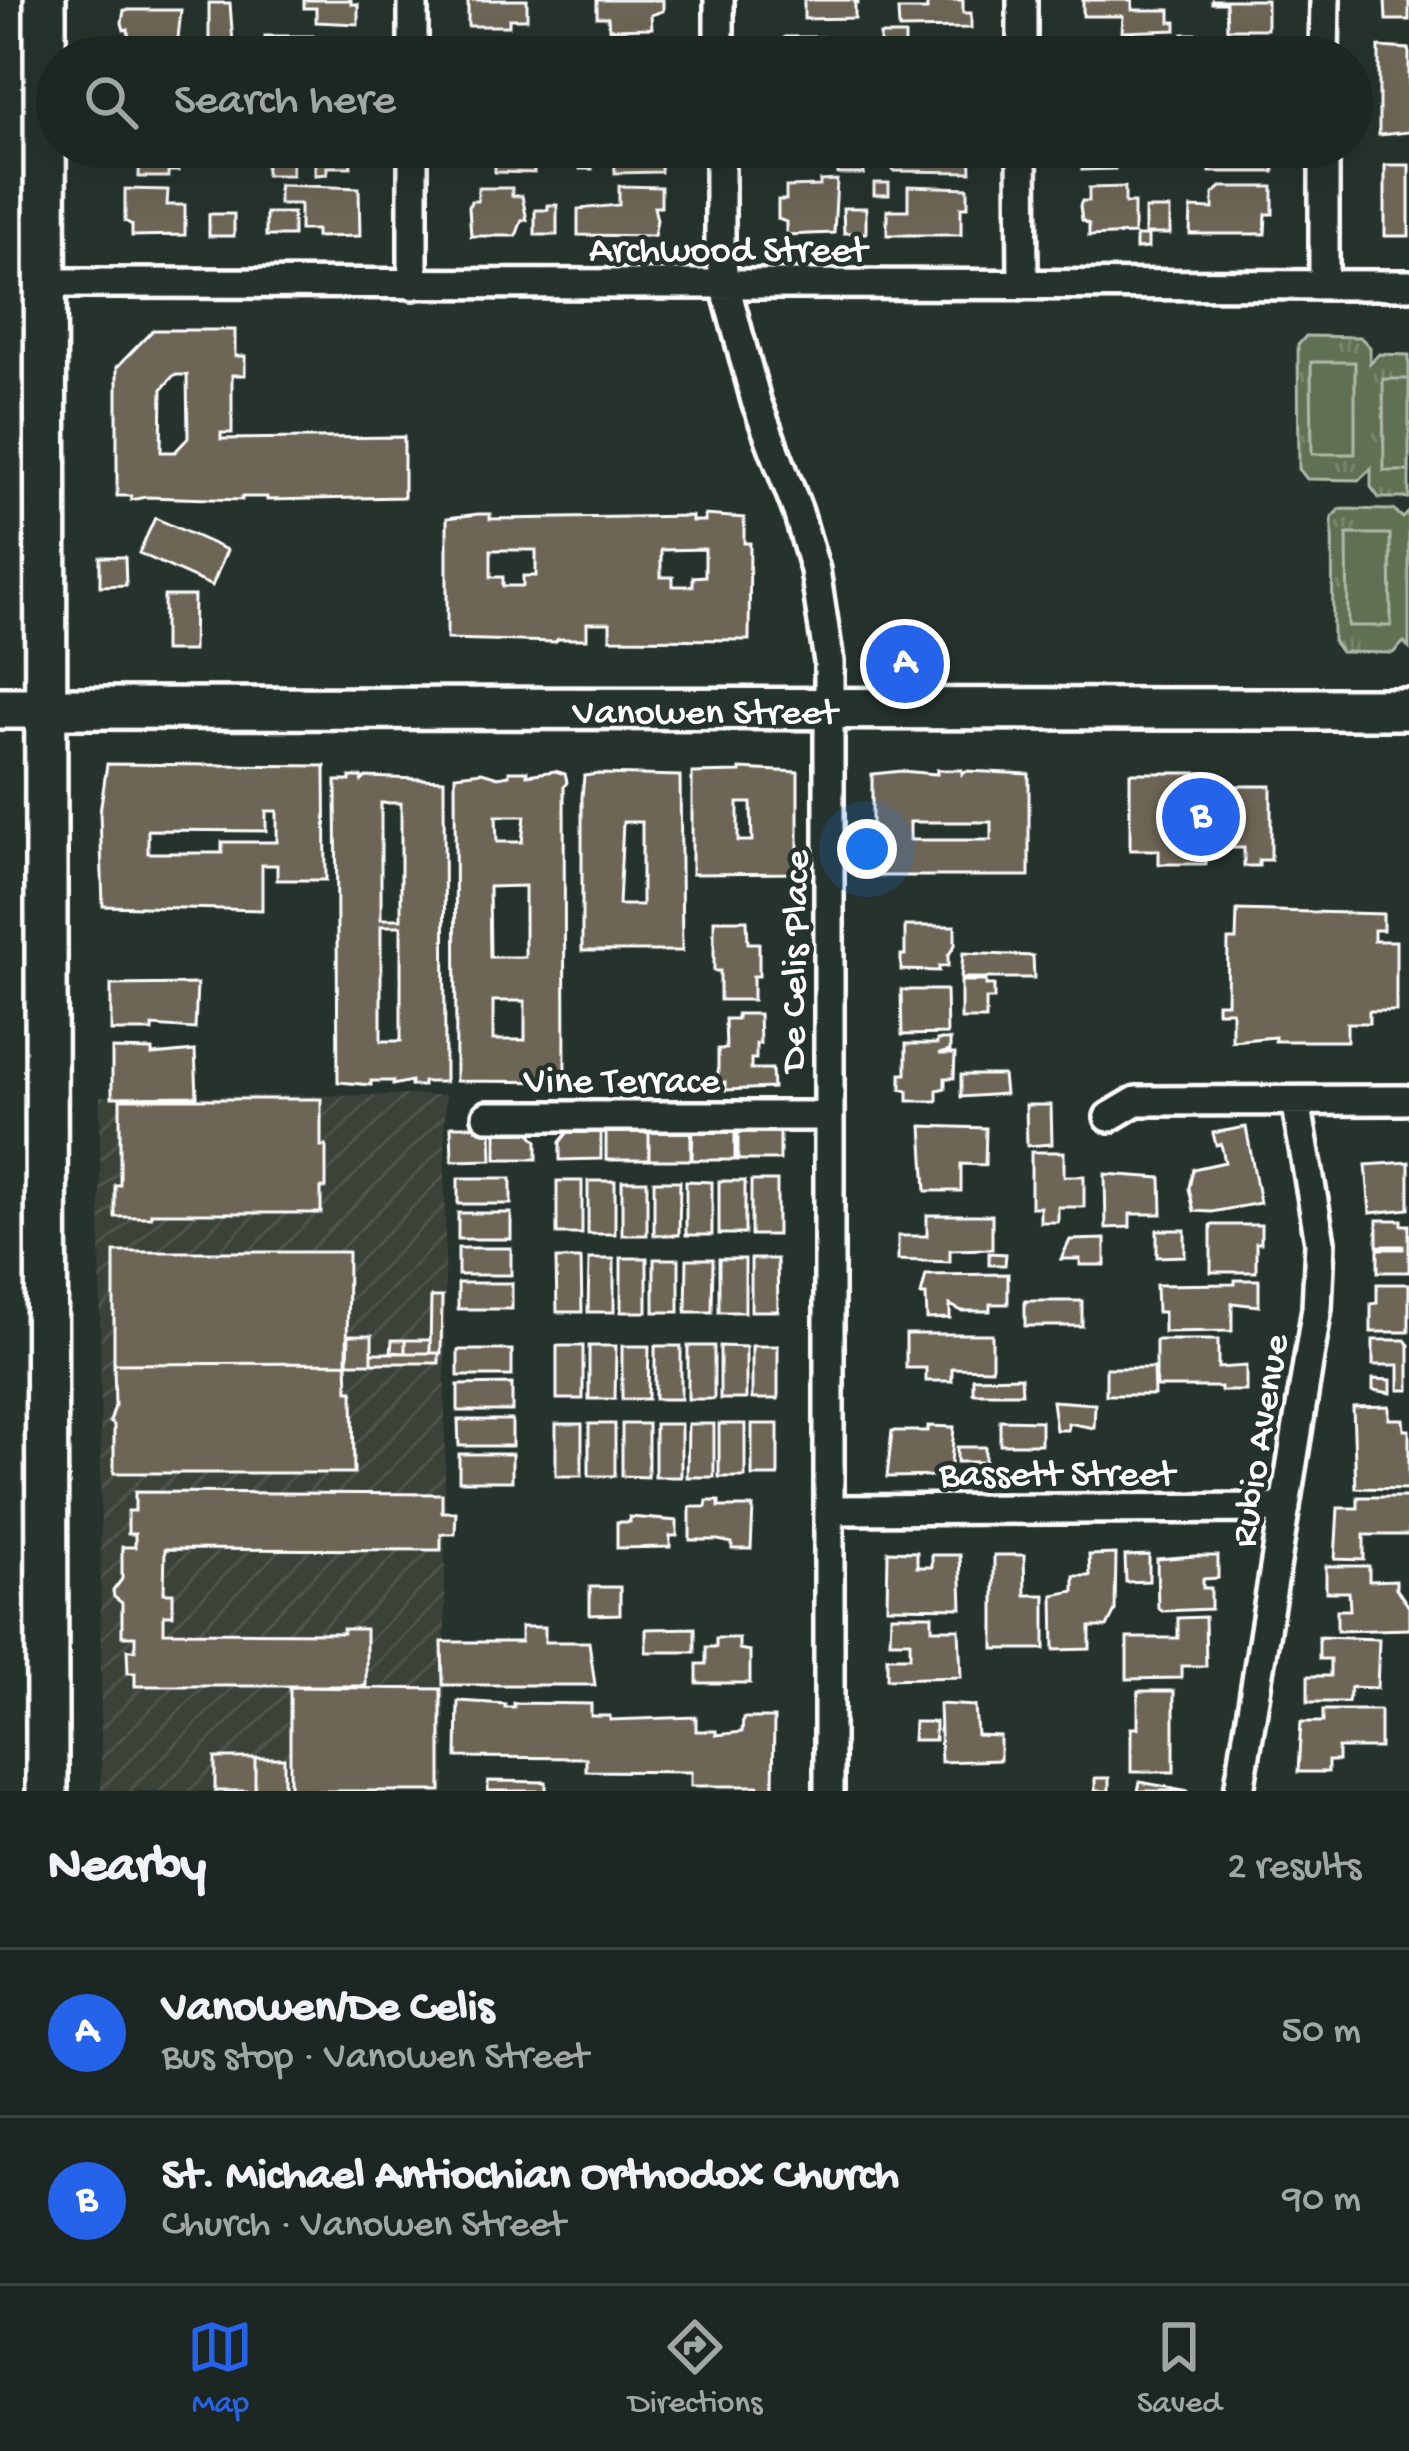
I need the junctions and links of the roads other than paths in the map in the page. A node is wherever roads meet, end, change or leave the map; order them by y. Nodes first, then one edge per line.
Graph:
1 (45, 0) edge
2 (413, 0) edge
3 (719, 0) edge
4 (1022, 0) edge
5 (1324, 0) edge
6 (45, 36) edge
7 (413, 36) edge
8 (719, 36) edge
9 (1022, 36) edge
10 (1324, 36) edge
11 (46, 168) edge
12 (413, 168) edge
13 (720, 168) edge
14 (1022, 168) edge
15 (1324, 168) edge
16 (47, 283) junction
17 (413, 285) junction
18 (725, 285) junction
19 (1023, 285) junction
20 (1324, 285) junction
21 (1409, 285) edge
22 (0, 708) edge
23 (48, 708) junction
24 (831, 709) junction
25 (1409, 709) edge
26 (1405, 1100) dead end
27 (1296, 1101) junction
28 (487, 1116) dead end
29 (829, 1116) junction
30 (1109, 1117) dead end
31 (1285, 1508) junction
32 (829, 1510) junction
33 (47, 1791) edge
34 (829, 1791) edge
35 (1239, 1791) edge

1 - 6 main road
2 - 7 street
3 - 8 street
4 - 9 street
5 - 10 street
11 - 16 main road
12 - 17 street
13 - 18 street, De Celis Place
14 - 19 street
15 - 20 street
16 - 17 street, Archwood Street
16 - 23 main road
17 - 18 street, Archwood Street
18 - 19 street, Archwood Street
18 - 24 street, De Celis Place
19 - 20 street, Archwood Street
20 - 21 street, Archwood Street
22 - 23 main road, Vanowen Street
23 - 24 main road, Vanowen Street
23 - 33 main road
24 - 25 main road, Vanowen Street
24 - 29 street, De Celis Place
26 - 27 street
27 - 30 street
27 - 31 street, Rubio Avenue
28 - 29 street, Vine Terrace
29 - 32 street, De Celis Place
31 - 32 street, Bassett Street
31 - 35 street, Rubio Avenue
32 - 34 street, De Celis Place

